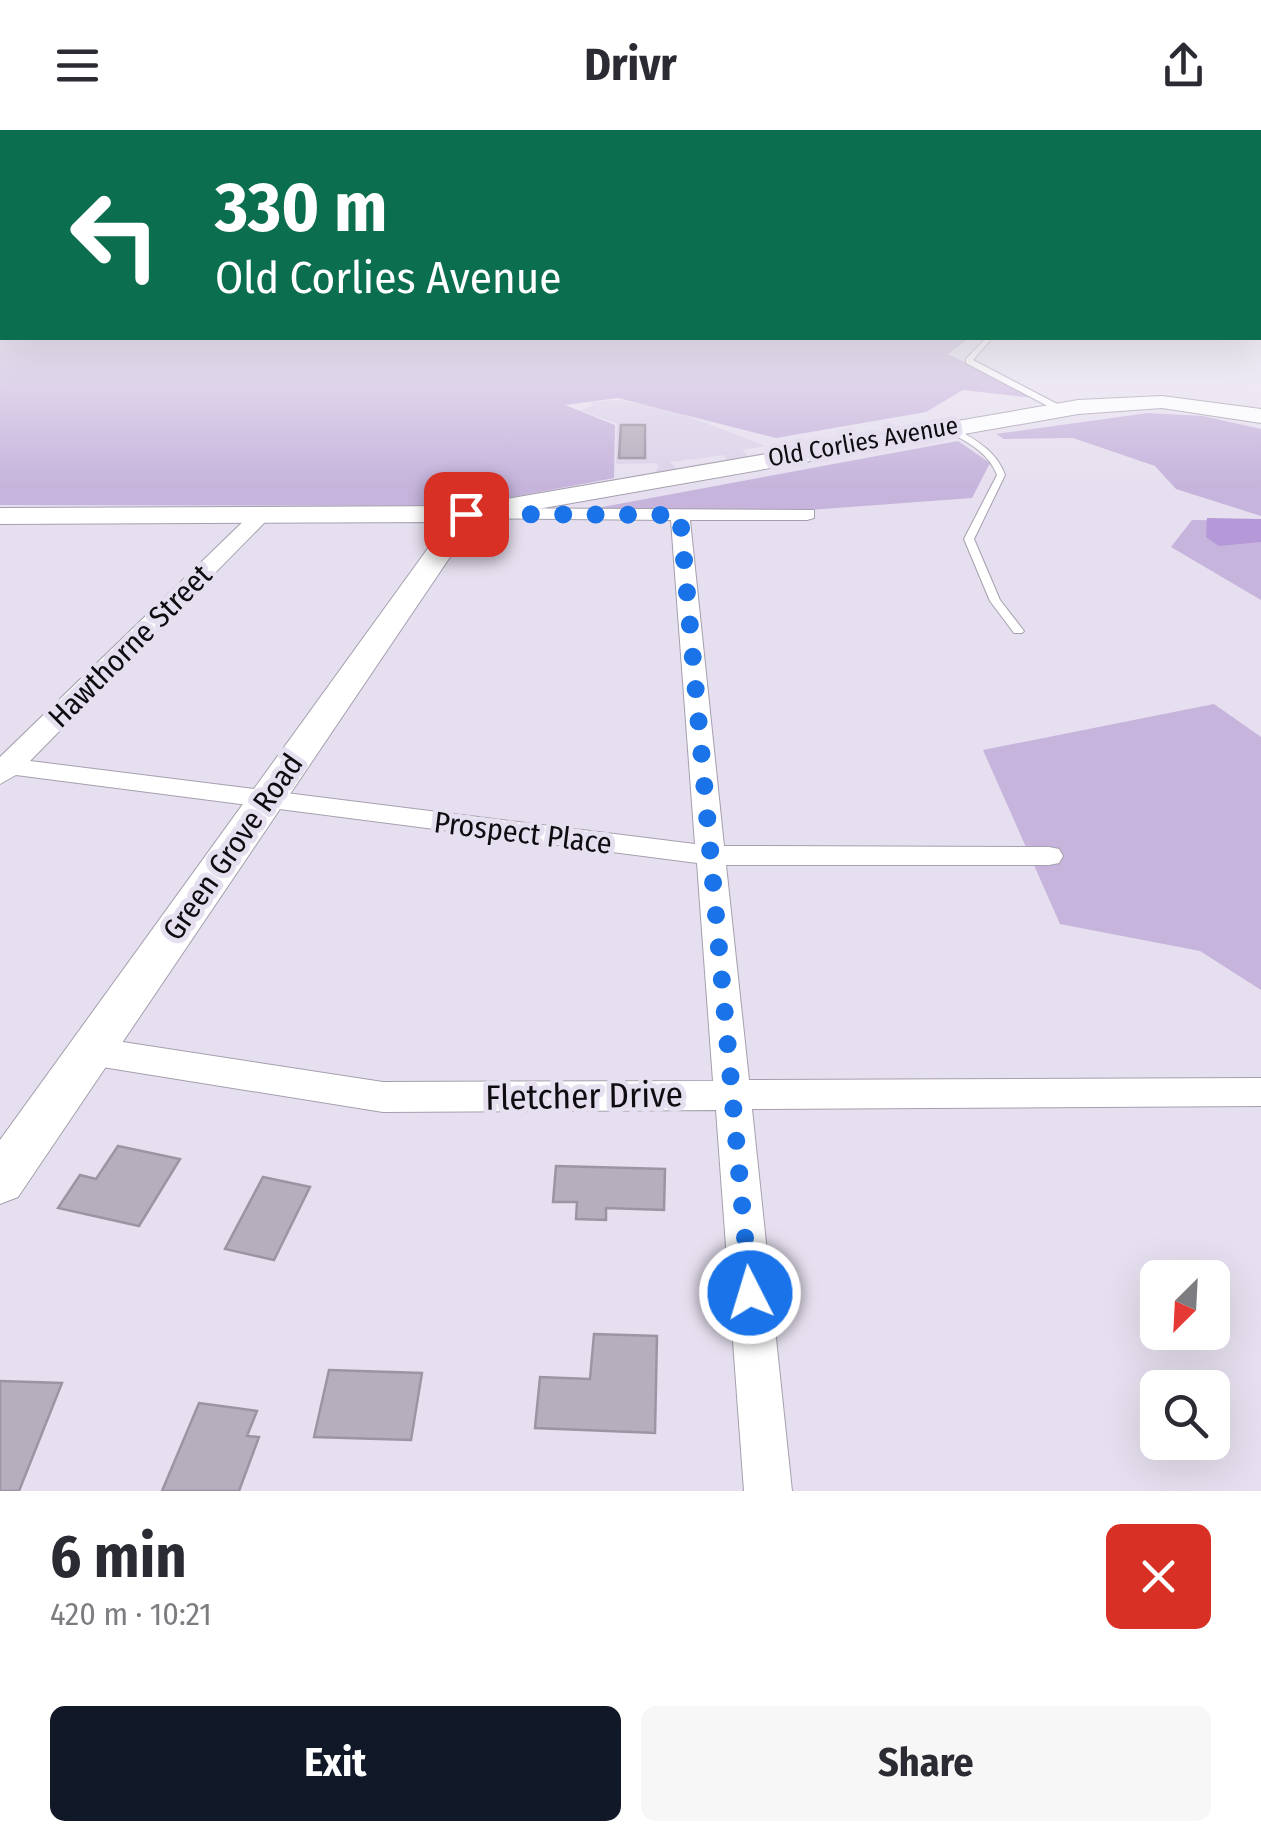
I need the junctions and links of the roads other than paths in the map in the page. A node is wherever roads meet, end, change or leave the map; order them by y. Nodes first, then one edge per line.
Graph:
1 (971, 359) edge
2 (1060, 409) junction
3 (1261, 416) edge
4 (946, 427) junction
5 (466, 514) junction
6 (806, 514) dead end
7 (680, 515) junction
8 (0, 516) edge
9 (260, 516) junction
10 (1018, 631) dead end
11 (3, 769) edge
12 (266, 800) junction
13 (711, 854) junction
14 (1048, 856) dead end
15 (90, 1051) junction
16 (1261, 1092) edge
17 (732, 1095) junction
18 (0, 1181) edge
19 (768, 1491) edge

1 - 2 lane
2 - 3 street, Old Corlies Avenue
2 - 4 street, Old Corlies Avenue
4 - 5 street, Old Corlies Avenue
4 - 10 lane
5 - 7 street, Old Corlies Avenue
5 - 9 street, Old Corlies Avenue
5 - 12 street, Green Grove Road
6 - 7 street, Old Corlies Avenue
7 - 13 street
8 - 9 street, Old Corlies Avenue
9 - 11 street, Hawthorne Street
11 - 12 street, Prospect Place
12 - 13 street, Prospect Place
12 - 15 street, Green Grove Road
13 - 14 street, Prospect Place
13 - 17 street
15 - 17 street, Fletcher Drive
15 - 18 street, Green Grove Road
16 - 17 street, Fletcher Drive
17 - 19 street

